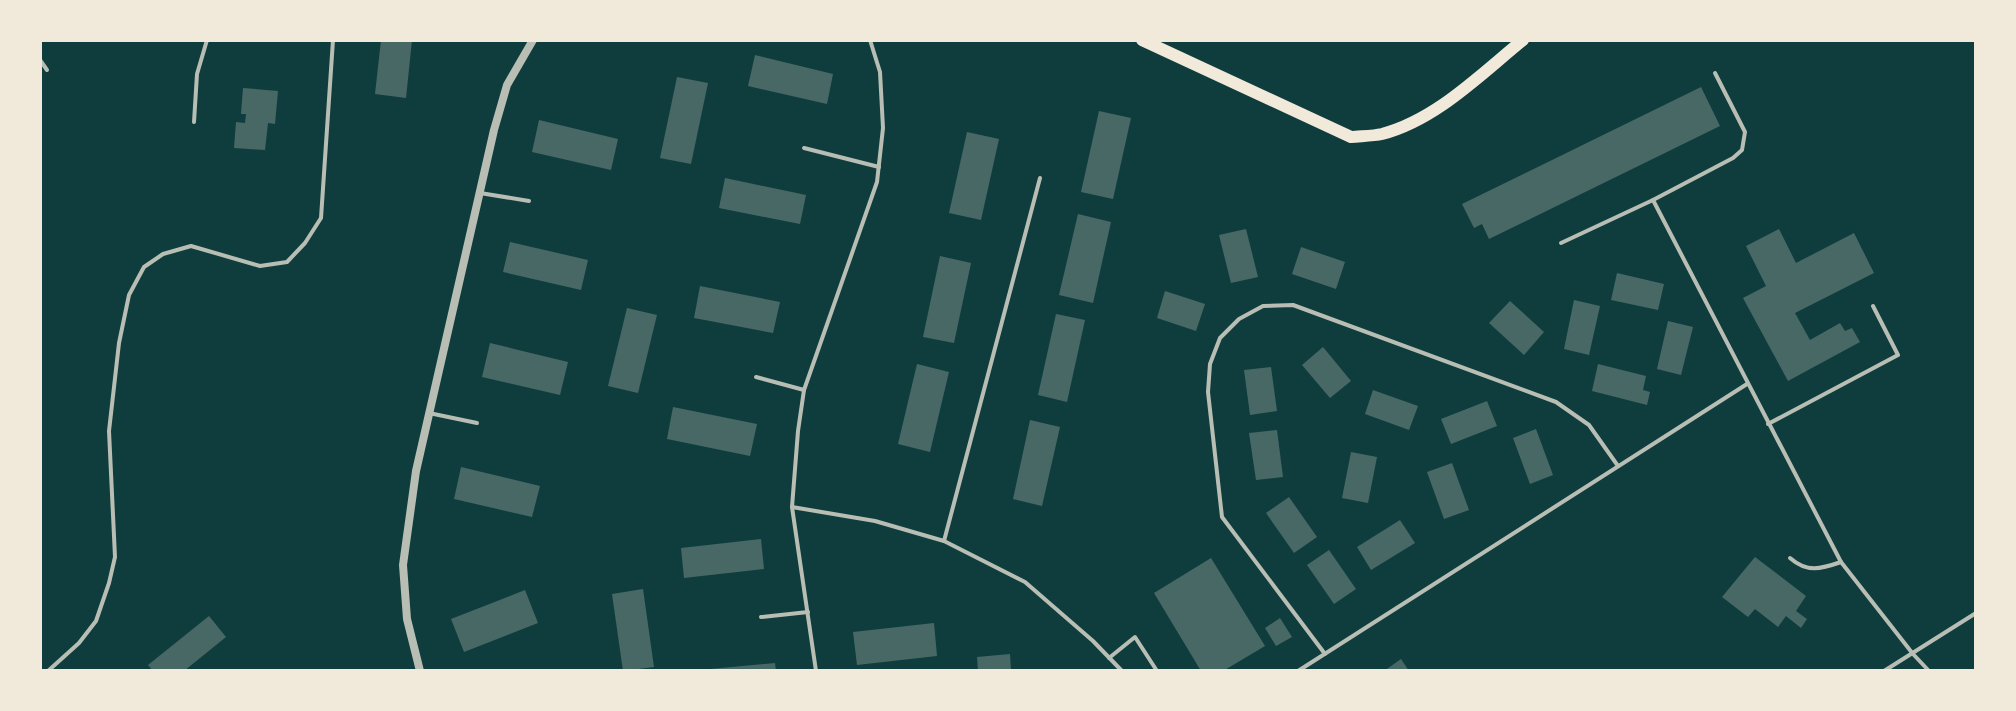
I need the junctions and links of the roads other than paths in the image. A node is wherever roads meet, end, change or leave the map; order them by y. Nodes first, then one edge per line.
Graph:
1 (207, 40) edge
2 (333, 40) edge
3 (533, 40) edge
4 (870, 40) edge
5 (1142, 40) edge
6 (1523, 40) edge
7 (40, 60) edge
8 (47, 70) dead end
9 (1715, 73) dead end
10 (194, 122) dead end
11 (804, 148) dead end
12 (879, 167) junction
13 (1040, 178) dead end
14 (480, 193) junction
15 (1653, 200) junction
16 (529, 201) dead end
17 (1561, 243) dead end
18 (1873, 306) dead end
19 (756, 377) dead end
20 (1747, 384) junction
21 (804, 390) junction
22 (429, 413) junction
23 (477, 423) dead end
24 (1768, 424) junction
25 (1618, 466) junction
26 (792, 507) junction
27 (944, 541) junction
28 (1790, 558) dead end
29 (1841, 562) junction
30 (808, 612) junction
31 (1976, 613) edge
32 (761, 617) dead end
33 (1325, 654) junction
34 (1913, 654) junction
35 (1109, 658) junction
36 (48, 671) edge
37 (420, 671) edge
38 (816, 671) edge
39 (1122, 671) edge
40 (1157, 671) edge
41 (1298, 671) edge
42 (1884, 671) edge
43 (1929, 671) edge

1 - 10 lane
2 - 36 lane
3 - 14 street
4 - 12 lane
5 - 6 main road
7 - 8 lane
9 - 15 lane
11 - 12 lane
12 - 21 lane
13 - 27 lane
14 - 16 lane
14 - 22 street
15 - 17 lane
15 - 20 lane
18 - 24 lane
19 - 21 lane
20 - 24 lane
20 - 25 lane
21 - 26 lane
22 - 23 lane
22 - 37 street
24 - 29 lane
25 - 33 lane
25 - 33 lane
26 - 27 lane
26 - 30 lane
27 - 35 lane
28 - 29 lane
29 - 34 lane
30 - 32 lane
30 - 38 lane
31 - 34 lane
33 - 41 lane
34 - 42 lane
34 - 43 lane
35 - 39 lane
35 - 40 lane

